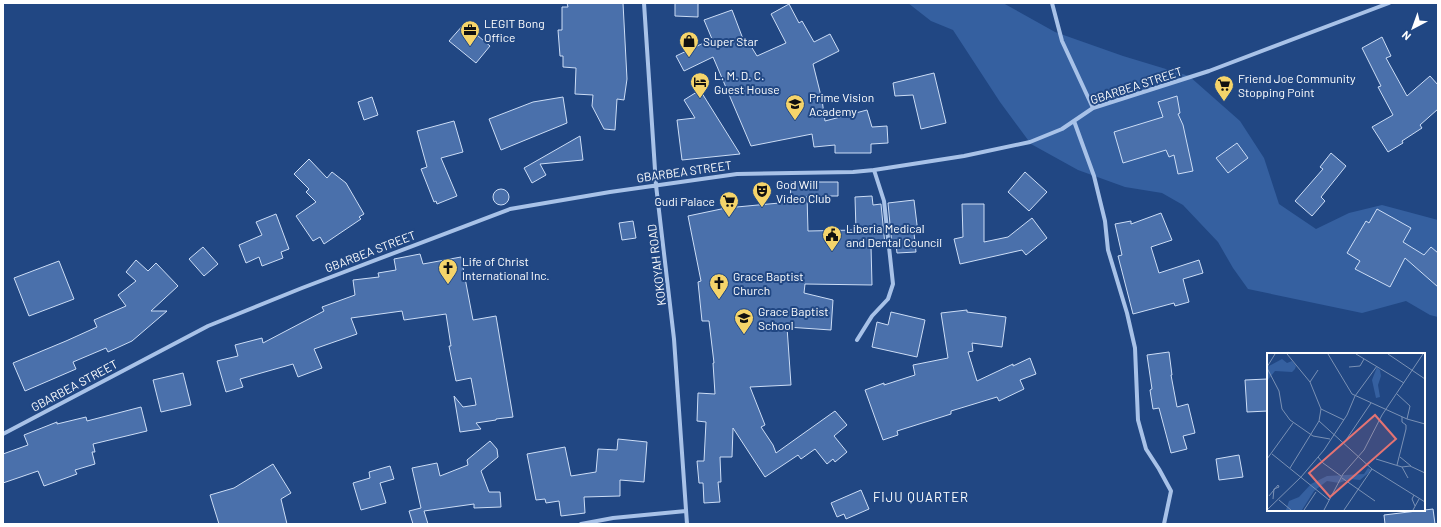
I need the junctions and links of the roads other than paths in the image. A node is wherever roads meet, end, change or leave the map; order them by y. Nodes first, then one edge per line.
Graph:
1 (644, 3) edge
2 (1052, 3) edge
3 (1388, 3) edge
4 (1093, 108) junction
5 (1074, 122) junction
6 (874, 170) junction
7 (656, 185) junction
8 (857, 340) dead end
9 (3, 434) edge
10 (686, 511) junction
11 (581, 524) edge
12 (687, 524) edge
13 (1164, 524) edge

1 - 7 street, KOKOYAH ROAD
2 - 4 street
3 - 4 street, GBARBEA STREET
4 - 5 street, GBARBEA STREET
5 - 6 street, GBARBEA STREET
5 - 13 street
6 - 7 street, GBARBEA STREET
6 - 8 street
7 - 9 street, GBARBEA STREET
7 - 10 street, KOKOYAH ROAD
10 - 11 street
10 - 12 street, KOKOYAH ROAD

